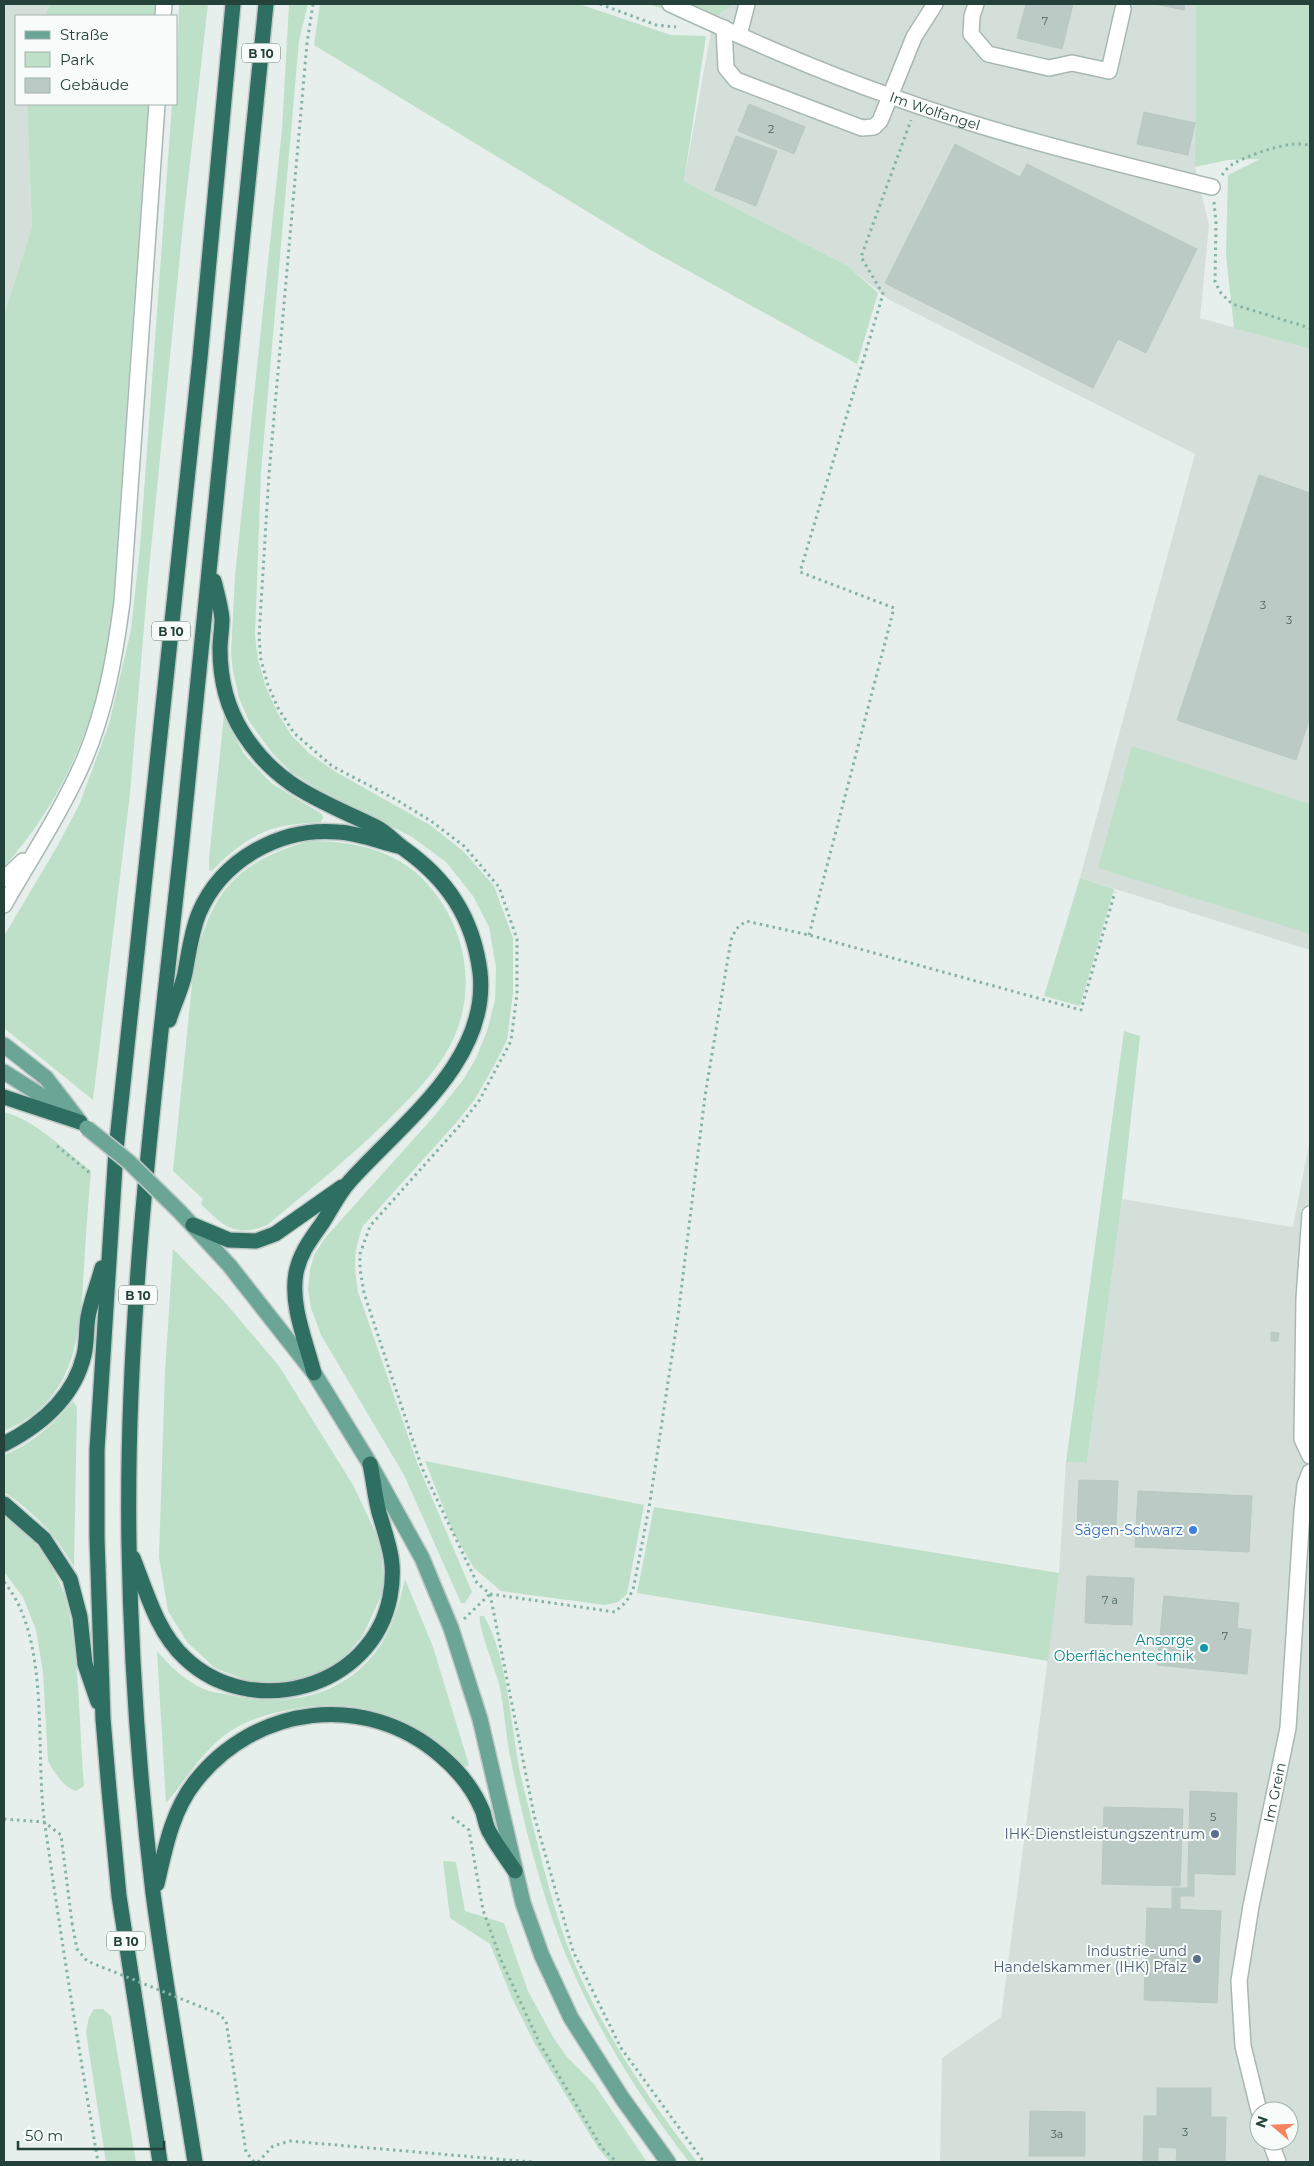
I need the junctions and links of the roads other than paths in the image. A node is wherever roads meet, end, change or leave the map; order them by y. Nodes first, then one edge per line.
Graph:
1 (233, 4) edge
2 (266, 4) edge
3 (670, 4) edge
4 (747, 4) edge
5 (935, 4) edge
6 (976, 4) edge
7 (1123, 9) dead end
8 (724, 28) junction
9 (740, 35) junction
10 (891, 97) junction
11 (157, 105) edge
12 (1212, 187) road end
13 (211, 565) junction
14 (403, 847) junction
15 (35, 850) junction
16 (4, 879) edge
17 (4, 904) edge
18 (161, 1042) junction
19 (4, 1045) edge
20 (4, 1072) edge
21 (4, 1097) edge
22 (84, 1125) junction
23 (348, 1183) junction
24 (1310, 1214) edge
25 (193, 1225) junction
26 (110, 1240) junction
27 (314, 1373) junction
28 (4, 1444) edge
29 (1310, 1456) edge
30 (370, 1464) junction
31 (1310, 1472) edge
32 (4, 1504) edge
33 (129, 1548) junction
34 (103, 1719) junction
35 (515, 1871) junction
36 (154, 1895) junction
37 (1257, 2101) edge
38 (160, 2162) edge
39 (195, 2162) edge
40 (668, 2162) edge

1 - 26 highway, B 10
2 - 13 highway, B 10
3 - 8 street, Im Wolfangel
4 - 9 street
5 - 10 street
6 - 7 street
8 - 9 street, Im Wolfangel
8 - 10 street
9 - 10 street, Im Wolfangel
10 - 12 street, Im Wolfangel
11 - 15 street
13 - 14 highway
13 - 18 highway, B 10
14 - 18 highway
14 - 23 highway
15 - 16 street
15 - 17 street
18 - 33 highway, B 10
19 - 22 main road
20 - 22 main road
21 - 22 highway
22 - 25 main road, bridge
23 - 25 highway
23 - 27 highway
24 - 29 street
25 - 27 main road
26 - 28 highway
26 - 34 highway, B 10
27 - 30 main road
30 - 33 highway
30 - 35 main road
31 - 37 street, Im Grein
32 - 34 highway
33 - 36 highway, B 10
34 - 38 highway, B 10
35 - 36 highway
35 - 40 main road
36 - 39 highway, B 10

